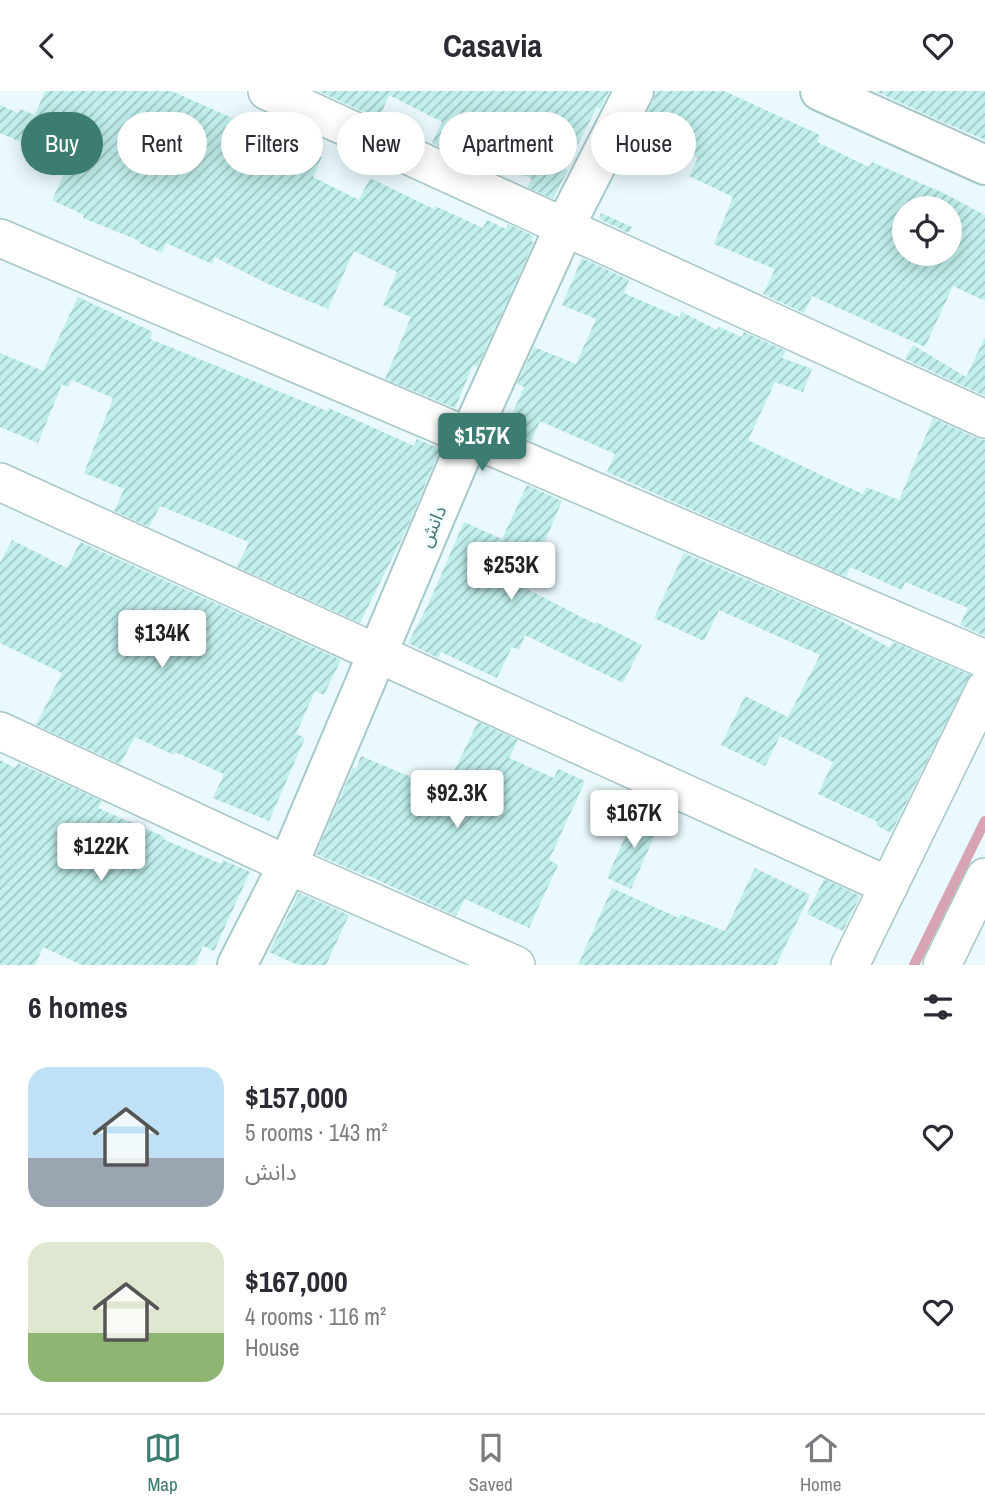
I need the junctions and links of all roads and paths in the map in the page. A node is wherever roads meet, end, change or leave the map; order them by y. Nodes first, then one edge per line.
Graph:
1 (267, 91) edge
2 (634, 91) edge
3 (820, 91) edge
4 (985, 165) edge
5 (565, 228) junction
6 (0, 238) edge
7 (985, 419) edge
8 (469, 436) junction
9 (0, 482) edge
10 (378, 654) junction
11 (985, 659) edge
12 (985, 689) edge
13 (0, 730) edge
14 (288, 865) junction
15 (985, 877) edge
16 (889, 886) junction
17 (237, 965) edge
18 (516, 965) edge
19 (850, 965) edge
20 (942, 965) edge

1 - 5 street
2 - 5 main road, دانش
3 - 4 main road
5 - 7 street
5 - 8 main road, دانش
6 - 8 street
8 - 10 main road, دانش
8 - 11 street
9 - 10 street
10 - 14 main road, دانش
10 - 16 street
12 - 16 street
13 - 14 street
14 - 17 main road, دانش
14 - 18 street
15 - 20 street
16 - 19 street

